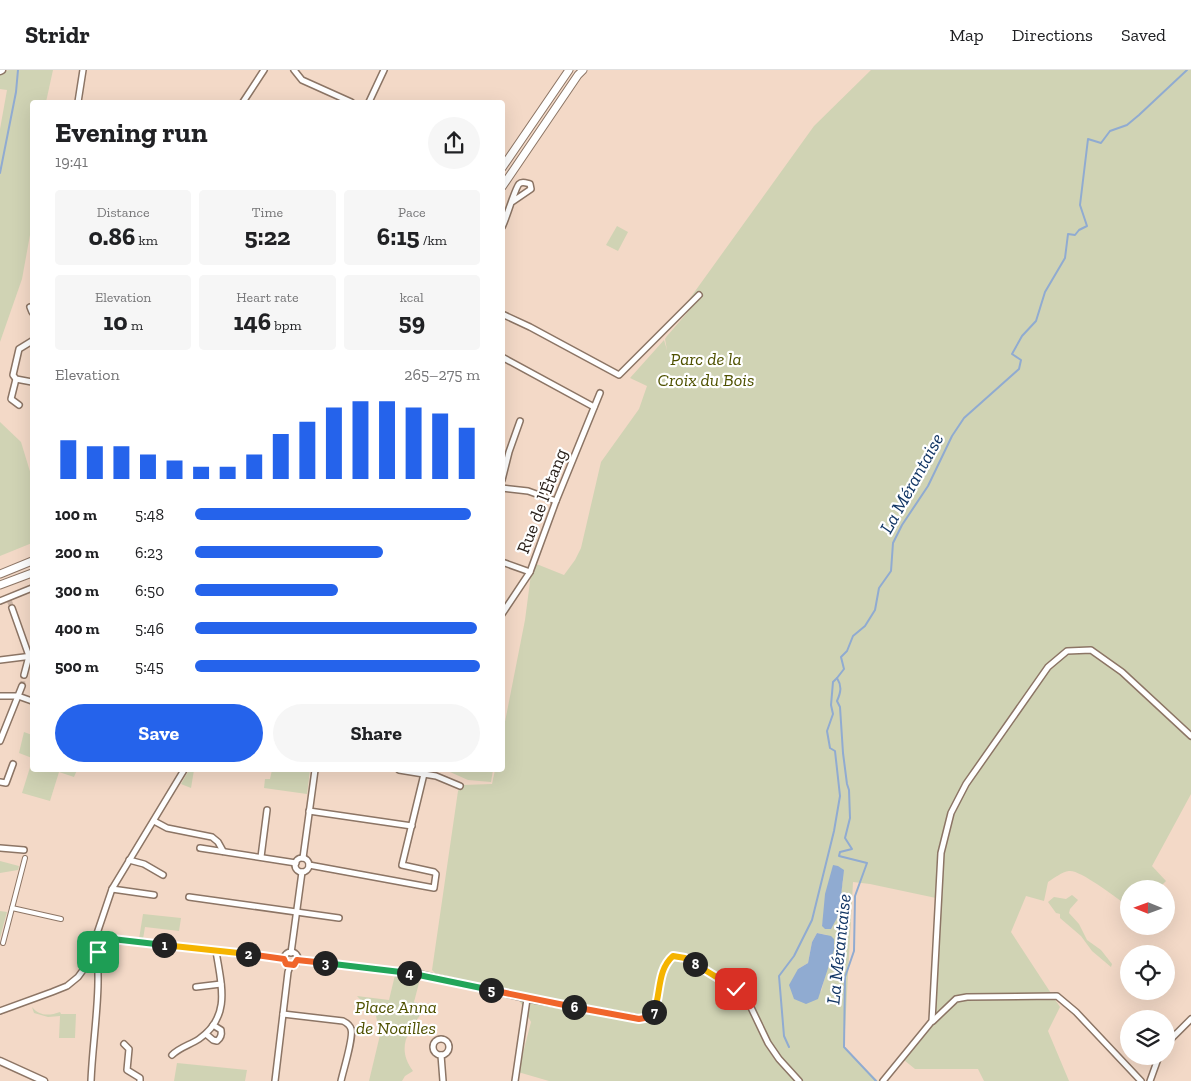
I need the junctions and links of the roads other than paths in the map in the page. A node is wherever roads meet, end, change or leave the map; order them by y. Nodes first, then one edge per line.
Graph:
1 (83, 70) edge
2 (264, 70) edge
3 (294, 70) edge
4 (384, 70) edge
5 (569, 70) edge
6 (583, 70) edge
7 (78, 100) edge
8 (244, 100) edge
9 (347, 100) edge
10 (370, 100) edge
11 (505, 164) edge
12 (505, 183) edge
13 (512, 202) dead end
14 (505, 220) edge
15 (699, 295) dead end
16 (505, 315) edge
17 (30, 342) edge
18 (505, 359) edge
19 (16, 379) junction
20 (30, 382) edge
21 (600, 394) dead end
22 (19, 405) dead end
23 (594, 408) junction
24 (520, 421) dead end
25 (505, 468) edge
26 (505, 488) edge
27 (556, 501) junction
28 (30, 562) edge
29 (505, 563) edge
30 (530, 572) junction
31 (0, 574) edge
32 (30, 574) edge
33 (0, 586) edge
34 (30, 589) edge
35 (0, 601) edge
36 (12, 608) tunnel mouth
37 (505, 610) edge
38 (30, 653) edge
39 (30, 656) edge
40 (30, 659) edge
41 (0, 660) edge
42 (24, 675) tunnel mouth
43 (22, 686) tunnel mouth
44 (0, 696) edge
45 (18, 696) junction
46 (30, 700) edge
47 (1191, 736) edge
48 (0, 741) edge
49 (13, 764) dead end
50 (183, 772) edge
51 (315, 772) edge
52 (412, 772) edge
53 (424, 774) junction
54 (0, 782) edge
55 (460, 786) dead end
56 (267, 810) dead end
57 (309, 811) junction
58 (154, 821) junction
59 (412, 826) junction
60 (0, 848) edge
61 (200, 848) dead end
62 (24, 850) dead end
63 (224, 851) junction
64 (261, 857) junction
65 (25, 858) dead end
66 (303, 858) junction
67 (130, 860) junction
68 (296, 863) junction
69 (309, 866) junction
70 (302, 872) junction
71 (163, 875) dead end
72 (112, 889) junction
73 (154, 895) dead end
74 (189, 898) dead end
75 (12, 908) junction
76 (296, 912) junction
77 (339, 918) dead end
78 (61, 919) dead end
79 (95, 937) junction
80 (3, 943) dead end
81 (216, 951) junction
82 (291, 953) junction
83 (284, 959) junction
84 (297, 960) junction
85 (290, 966) junction
86 (221, 984) junction
87 (196, 987) dead end
88 (525, 998) junction
89 (0, 1011) edge
90 (283, 1014) junction
91 (1191, 1019) edge
92 (932, 1022) junction
93 (213, 1025) junction
94 (206, 1034) junction
95 (1175, 1035) edge
96 (124, 1044) dead end
97 (172, 1055) dead end
98 (441, 1055) dead end
99 (0, 1061) edge
100 (1156, 1065) edge
101 (44, 1081) edge
102 (91, 1081) edge
103 (140, 1081) edge
104 (275, 1081) edge
105 (341, 1081) edge
106 (443, 1081) edge
107 (515, 1081) edge
108 (799, 1081) edge
109 (883, 1081) edge
110 (1142, 1081) edge
111 (1150, 1081) edge

1 - 7 street
2 - 8 street
3 - 9 street
4 - 10 street
5 - 11 main road
6 - 12 main road
13 - 14 street
15 - 16 street
17 - 19 street
18 - 23 street
19 - 20 street
19 - 22 street
21 - 23 street, Rue de l'Étang
23 - 27 street, Rue de l'Étang
24 - 25 street
26 - 27 street
27 - 30 street, Rue de l'Étang
28 - 31 main road
29 - 30 street
30 - 37 street, Rue de l'Étang
32 - 33 main road
34 - 35 street
36 - 38 street
39 - 41 street
40 - 42 street
43 - 45 street
44 - 45 street
45 - 46 street
45 - 48 street
47 - 92 street
49 - 54 street
50 - 58 street
51 - 57 street
52 - 53 street
53 - 55 street
53 - 59 street
56 - 64 street
57 - 59 street
57 - 66 street
58 - 63 street
58 - 67 street
59 - 69 street
60 - 62 street
61 - 63 street
63 - 64 street
64 - 68 street
65 - 75 street
66 - 68 street
66 - 69 street
67 - 71 street
67 - 72 street
68 - 70 street
69 - 70 street
70 - 76 street
72 - 73 street
72 - 79 street
74 - 76 street
75 - 78 street
75 - 80 street
76 - 77 street
76 - 82 street
79 - 81 street
79 - 89 street
79 - 102 street
81 - 83 street
81 - 86 street
82 - 83 street
82 - 84 street
83 - 85 street
84 - 85 street
84 - 88 street
85 - 90 street
86 - 87 street
86 - 93 street
88 - 107 street
88 - 108 street
90 - 104 street
90 - 105 street
91 - 95 street
92 - 109 street
92 - 110 street
93 - 94 street
93 - 94 street
94 - 97 street
96 - 103 street
98 - 106 street
99 - 101 street
100 - 111 street

